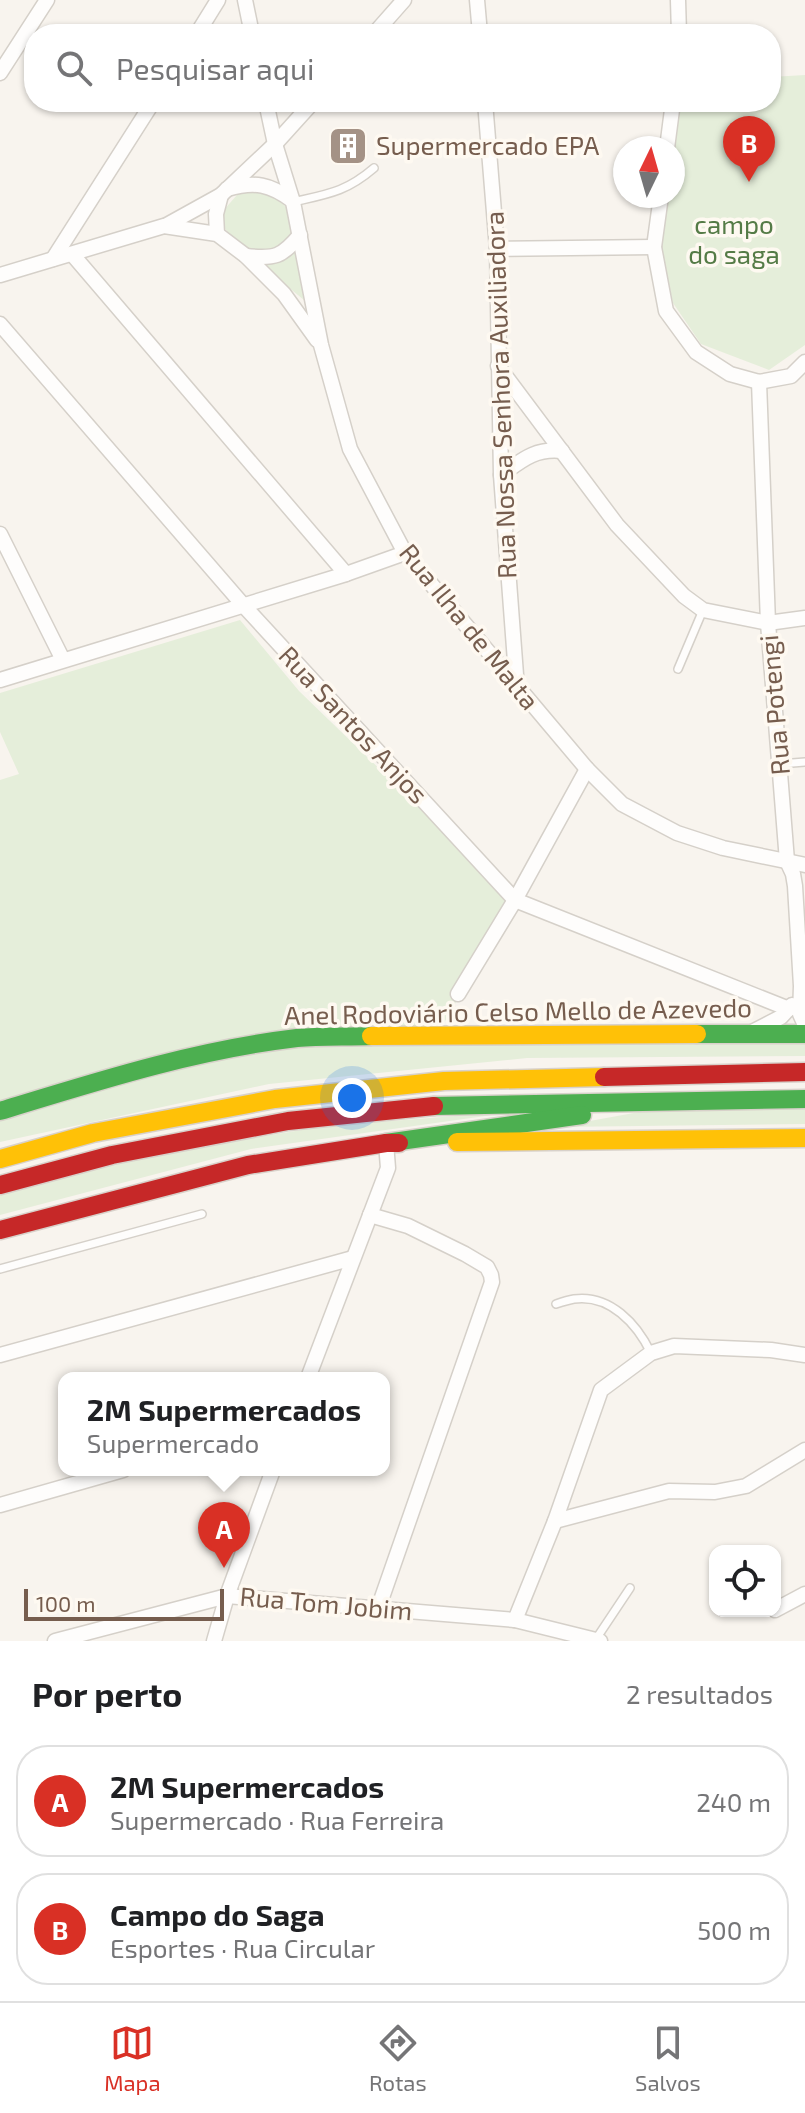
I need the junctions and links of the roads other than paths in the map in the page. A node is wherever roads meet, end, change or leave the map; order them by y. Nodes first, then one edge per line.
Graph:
1 (47, 0) edge
2 (218, 0) edge
3 (245, 0) edge
4 (477, 0) edge
5 (663, 0) edge
6 (399, 2) edge
7 (679, 4) edge
8 (32, 24) edge
9 (203, 24) edge
10 (250, 24) edge
11 (382, 24) edge
12 (479, 24) edge
13 (24, 36) edge
14 (0, 73) edge
15 (147, 112) edge
16 (268, 112) edge
17 (304, 112) edge
18 (486, 112) edge
19 (672, 112) edge
20 (669, 136) edge
21 (275, 144) junction
22 (374, 168) dead end
23 (224, 192) junction
24 (293, 202) junction
25 (659, 208) edge
26 (164, 226) junction
27 (217, 234) junction
28 (300, 235) junction
29 (654, 247) junction
30 (497, 249) junction
31 (72, 254) junction
32 (246, 256) junction
33 (53, 259) junction
34 (0, 275) edge
35 (0, 324) edge
36 (321, 345) junction
37 (805, 362) edge
38 (498, 366) junction
39 (759, 382) junction
40 (562, 451) junction
41 (501, 475) junction
42 (0, 534) edge
43 (405, 553) junction
44 (346, 574) junction
45 (244, 606) junction
46 (703, 610) junction
47 (805, 618) edge
48 (768, 623) junction
49 (63, 660) junction
50 (678, 669) dead end
51 (0, 680) edge
52 (517, 688) junction
53 (805, 762) edge
54 (780, 764) junction
55 (587, 769) junction
56 (787, 861) junction
57 (805, 865) edge
58 (515, 900) junction
59 (801, 986) junction
60 (458, 994) dead end
61 (789, 1009) junction
62 (805, 1025) edge
63 (748, 1034) junction
64 (805, 1034) edge
65 (805, 1072) edge
66 (805, 1099) edge
67 (676, 1101) junction
68 (0, 1111) edge
69 (805, 1138) edge
70 (386, 1143) junction
71 (0, 1159) edge
72 (0, 1185) edge
73 (202, 1214) dead end
74 (370, 1215) junction
75 (0, 1230) edge
76 (353, 1258) junction
77 (0, 1269) edge
78 (556, 1304) dead end
79 (651, 1353) junction
80 (0, 1355) edge
81 (805, 1355) edge
82 (310, 1372) edge
83 (805, 1450) edge
84 (102, 1476) edge
85 (271, 1476) edge
86 (0, 1505) edge
87 (555, 1521) junction
88 (630, 1588) dead end
89 (805, 1594) edge
90 (227, 1596) junction
91 (781, 1607) edge
92 (378, 1609) junction
93 (515, 1620) junction
94 (598, 1640) edge
95 (55, 1641) edge
96 (214, 1641) edge

1 - 8 street
2 - 9 street
3 - 10 street
4 - 12 street
5 - 7 street
6 - 11 street
13 - 14 street
15 - 33 street
16 - 21 street, Rua Ilha de Malta
17 - 21 street
18 - 30 street, Rua Nossa Senhora Auxiliadora
19 - 20 street
21 - 23 street
21 - 24 street, Rua Ilha de Malta
22 - 24 lane
23 - 24 street
23 - 26 street
23 - 27 street
24 - 28 street, Rua Ilha de Malta
25 - 29 street
26 - 27 street
26 - 31 street
27 - 32 street
28 - 32 street
28 - 36 street, Rua Ilha de Malta
29 - 30 street
29 - 39 street
30 - 38 street, Rua Nossa Senhora Auxiliadora
31 - 33 street
31 - 44 street
32 - 36 street
33 - 34 street
35 - 45 street, Rua Santos Anjos
36 - 43 street, Rua Ilha de Malta
37 - 39 street
38 - 40 street
38 - 41 street, Rua Nossa Senhora Auxiliadora
39 - 48 street, Rua Potengi
40 - 41 street
40 - 46 street
41 - 52 street, Rua Nossa Senhora Auxiliadora
42 - 49 street
43 - 44 street
43 - 52 street, Rua Ilha de Malta
44 - 45 street
45 - 49 street
45 - 58 street, Rua Santos Anjos
46 - 48 street
46 - 50 lane
47 - 48 street
48 - 54 street, Rua Potengi
49 - 51 street
52 - 55 street, Rua Ilha de Malta
53 - 54 lane
54 - 56 street, Rua Potengi
55 - 56 street, Rua Ilha de Malta
55 - 58 street
56 - 57 street, Rua Ilha de Malta
56 - 59 street, Rua Potengi
58 - 60 street
58 - 61 street, Rua Santos Anjos
59 - 61 street
59 - 62 street, Rua Potengi
61 - 63 street
63 - 64 main road, Anel Rodoviário Celso Mello de Azevedo
63 - 68 main road, Anel Rodoviário Celso Mello de Azevedo
65 - 71 main road
66 - 67 main road
67 - 70 main road
67 - 72 main road
69 - 70 main road
70 - 74 street
70 - 75 main road
73 - 77 lane
74 - 76 street
74 - 92 street
76 - 80 street
76 - 82 street
78 - 79 lane
79 - 81 street
79 - 87 street
83 - 87 street
84 - 86 street
85 - 90 street
87 - 93 street
88 - 94 lane
89 - 91 street
90 - 92 street, Rua Tom Jobim
90 - 95 street, Rua Tom Jobim
90 - 96 street
92 - 93 street, Rua Tom Jobim
93 - 94 street, Rua Tom Jobim

